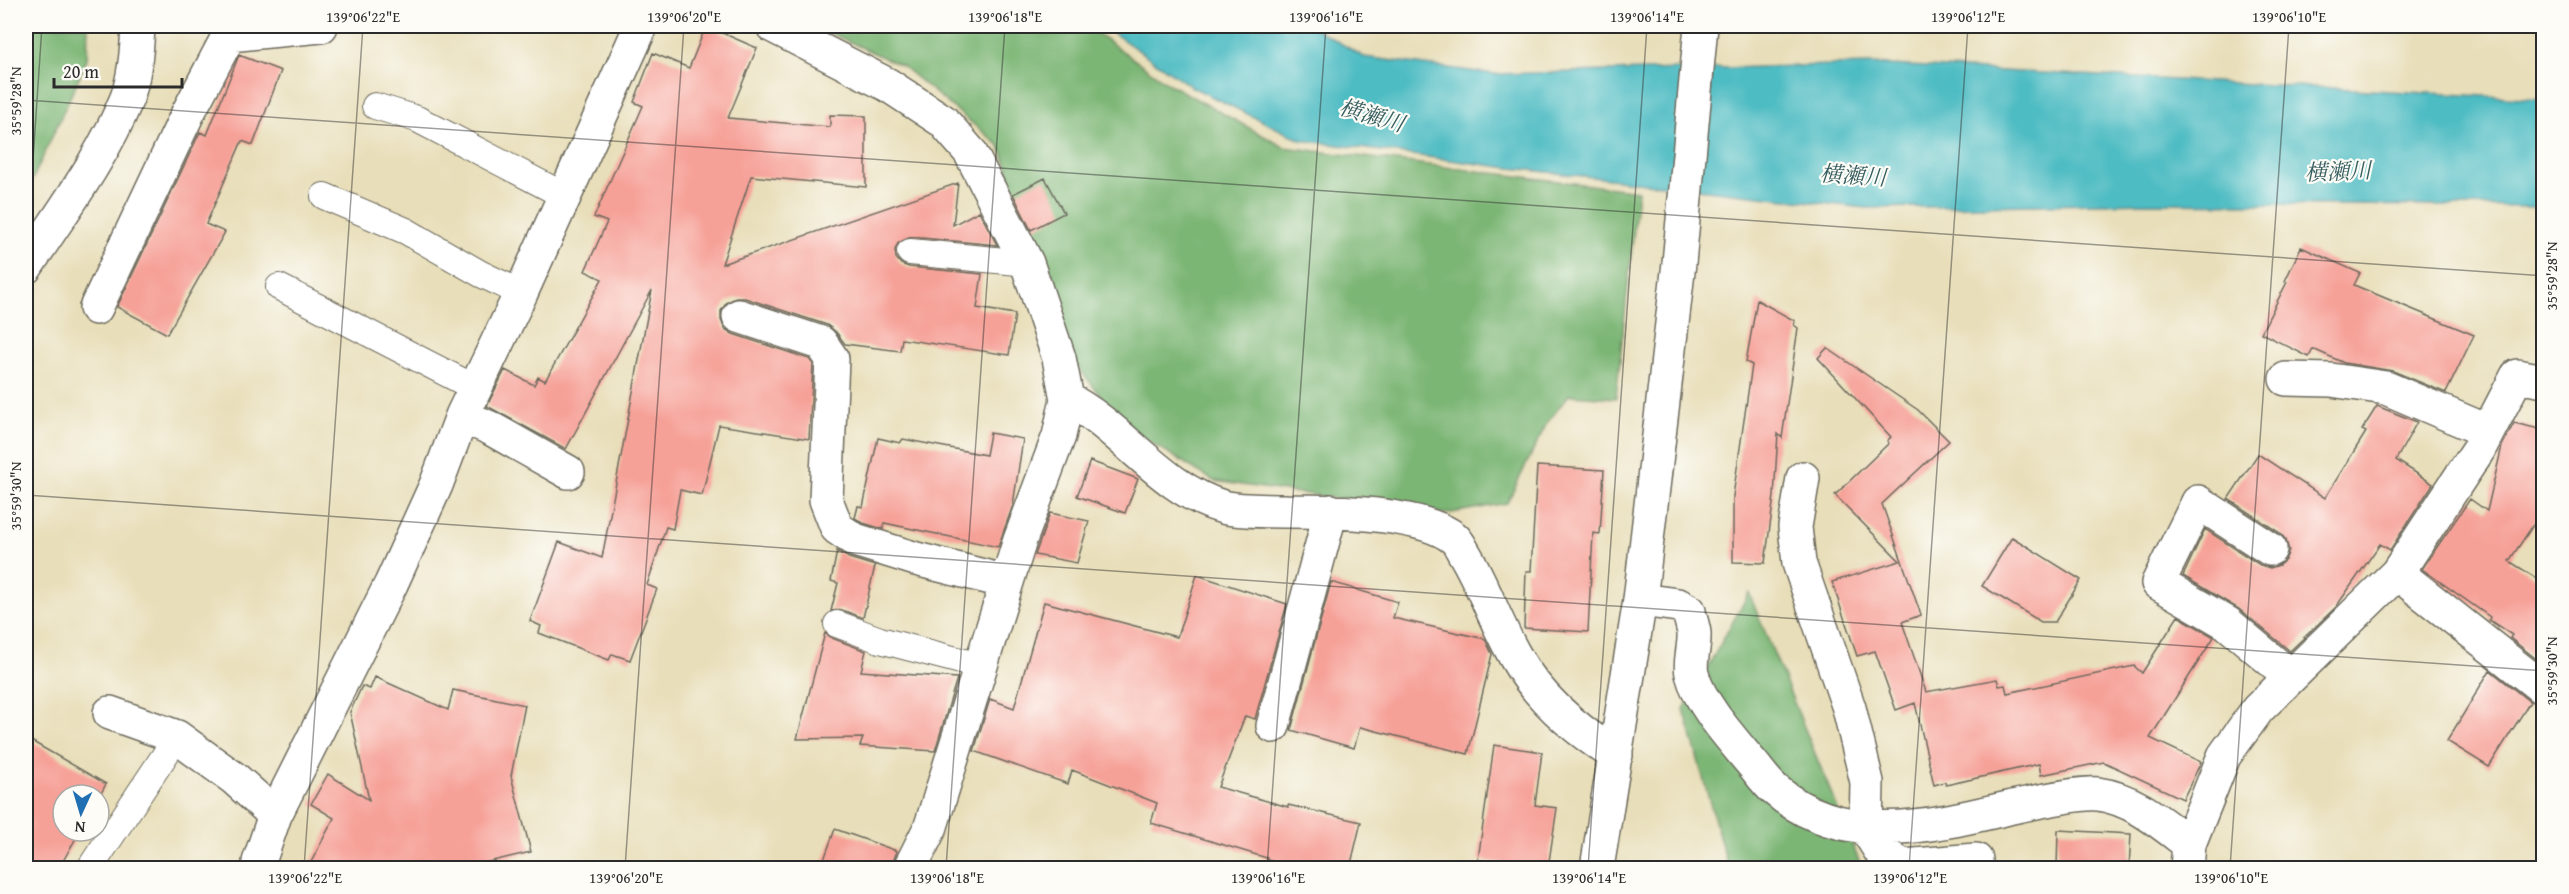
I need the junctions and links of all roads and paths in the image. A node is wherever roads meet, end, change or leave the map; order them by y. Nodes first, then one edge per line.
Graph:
1 (138, 26) edge
2 (321, 26) edge
3 (640, 26) edge
4 (773, 26) edge
5 (1701, 26) edge
6 (375, 106) dead end
7 (324, 196) dead end
8 (564, 196) junction
9 (910, 252) dead end
10 (1027, 263) junction
11 (26, 267) edge
12 (279, 287) dead end
13 (521, 293) junction
14 (96, 308) dead end
15 (739, 316) dead end
16 (2286, 378) dead end
17 (2544, 381) edge
18 (1067, 399) junction
19 (469, 402) junction
20 (2487, 431) junction
21 (568, 472) dead end
22 (1803, 478) dead end
23 (1331, 511) junction
24 (2270, 549) dead end
25 (2397, 573) junction
26 (1007, 582) junction
27 (1640, 600) junction
28 (837, 624) dead end
29 (980, 666) junction
30 (2290, 676) junction
31 (2544, 688) edge
32 (110, 713) dead end
33 (1273, 726) dead end
34 (177, 737) junction
35 (1616, 755) junction
36 (275, 815) junction
37 (1866, 828) junction
38 (2188, 856) edge
39 (1976, 860) dead end
40 (90, 868) edge
41 (259, 868) edge
42 (910, 868) edge
43 (1596, 868) edge

1 - 11 street
2 - 14 street
3 - 8 street
4 - 10 street
5 - 27 street
6 - 8 lane
7 - 13 lane
8 - 13 street
9 - 10 lane
10 - 18 street
12 - 19 lane
13 - 19 street
15 - 26 street
16 - 20 street
17 - 20 street
18 - 23 street
18 - 26 street
19 - 21 street
19 - 36 street
20 - 25 street
22 - 37 street
23 - 33 street
23 - 35 street
24 - 30 street
25 - 30 street
25 - 31 street
26 - 29 street
27 - 35 street
27 - 37 street
28 - 29 lane
29 - 42 street
30 - 38 street
32 - 34 street
34 - 36 street
34 - 40 lane
35 - 43 street
36 - 41 street
37 - 38 street
37 - 39 street

